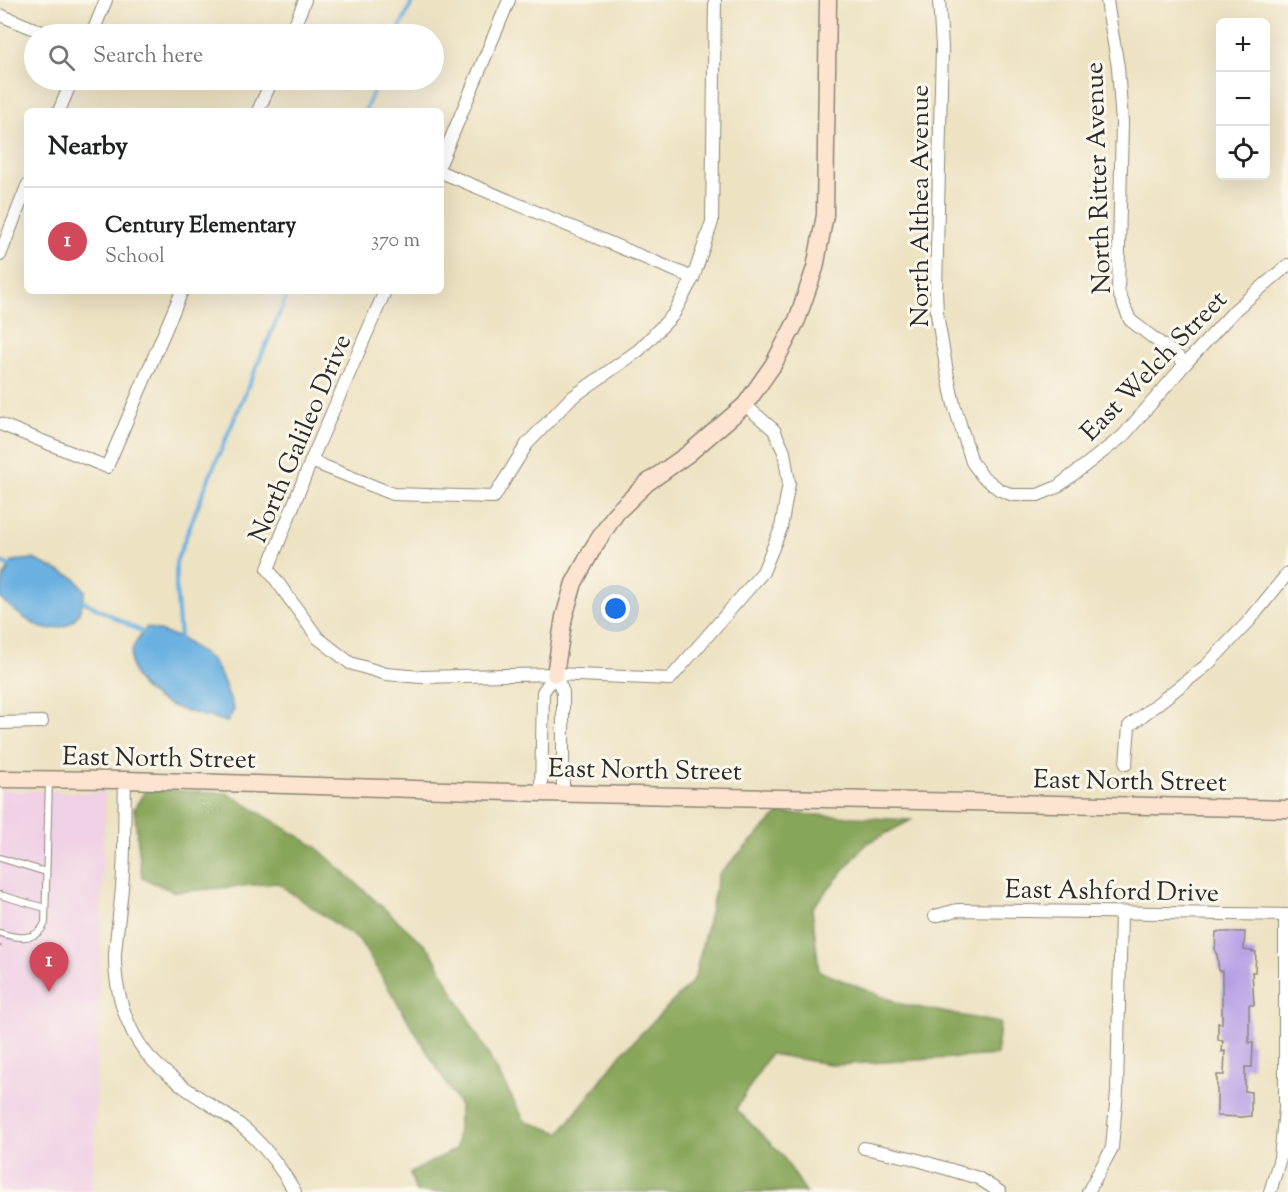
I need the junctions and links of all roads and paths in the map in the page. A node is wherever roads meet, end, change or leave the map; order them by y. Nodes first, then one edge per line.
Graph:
1 (106, 0) edge
2 (305, 0) edge
3 (509, 0) edge
4 (715, 0) edge
5 (828, 0) edge
6 (939, 0) edge
7 (1107, 0) edge
8 (0, 15) edge
9 (96, 24) edge
10 (295, 24) edge
11 (24, 25) edge
12 (68, 90) edge
13 (267, 90) edge
14 (60, 108) edge
15 (259, 108) edge
16 (444, 155) edge
17 (444, 173) edge
18 (24, 194) edge
19 (0, 255) edge
20 (1288, 265) edge
21 (693, 278) junction
22 (181, 294) edge
23 (384, 294) edge
24 (1186, 363) junction
25 (745, 405) junction
26 (0, 423) edge
27 (311, 461) junction
28 (1013, 495) joint
29 (1288, 573) edge
30 (555, 674) junction
31 (42, 722) dead end
32 (0, 723) edge
33 (1126, 764) dead end
34 (0, 778) edge
35 (49, 780) junction
36 (124, 780) junction
37 (541, 793) junction
38 (563, 793) junction
39 (1288, 809) edge
40 (0, 858) edge
41 (46, 872) junction
42 (0, 895) edge
43 (45, 908) junction
44 (1121, 913) junction
45 (1286, 915) edge
46 (936, 916) dead end
47 (0, 933) edge
48 (864, 1148) dead end
49 (295, 1192) edge
50 (1000, 1192) edge
51 (1088, 1192) edge
52 (1270, 1192) edge

1 - 9 street
2 - 10 street
3 - 16 street
4 - 21 street
5 - 25 street
6 - 28 street, North Althea Avenue
7 - 24 street, North Ritter Avenue
8 - 11 street
12 - 14 street
13 - 15 street
17 - 21 street
18 - 19 street
20 - 24 street, East Welch Street
21 - 27 street
22 - 26 street
23 - 27 street, North Galileo Drive
24 - 28 street, East Welch Street
25 - 30 street
25 - 30 street
27 - 30 street, North Galileo Drive
29 - 33 street
30 - 37 street
30 - 38 street
31 - 32 street
34 - 35 street, East North Street
35 - 36 street, East North Street
35 - 41 lane
36 - 37 street, East North Street
36 - 49 street
37 - 38 street, East North Street
38 - 39 street, East North Street
40 - 41 lane
41 - 43 lane
42 - 43 lane
43 - 47 lane
44 - 45 street, East Ashford Drive
44 - 46 street, East Ashford Drive
44 - 51 street
45 - 52 street
48 - 50 street

